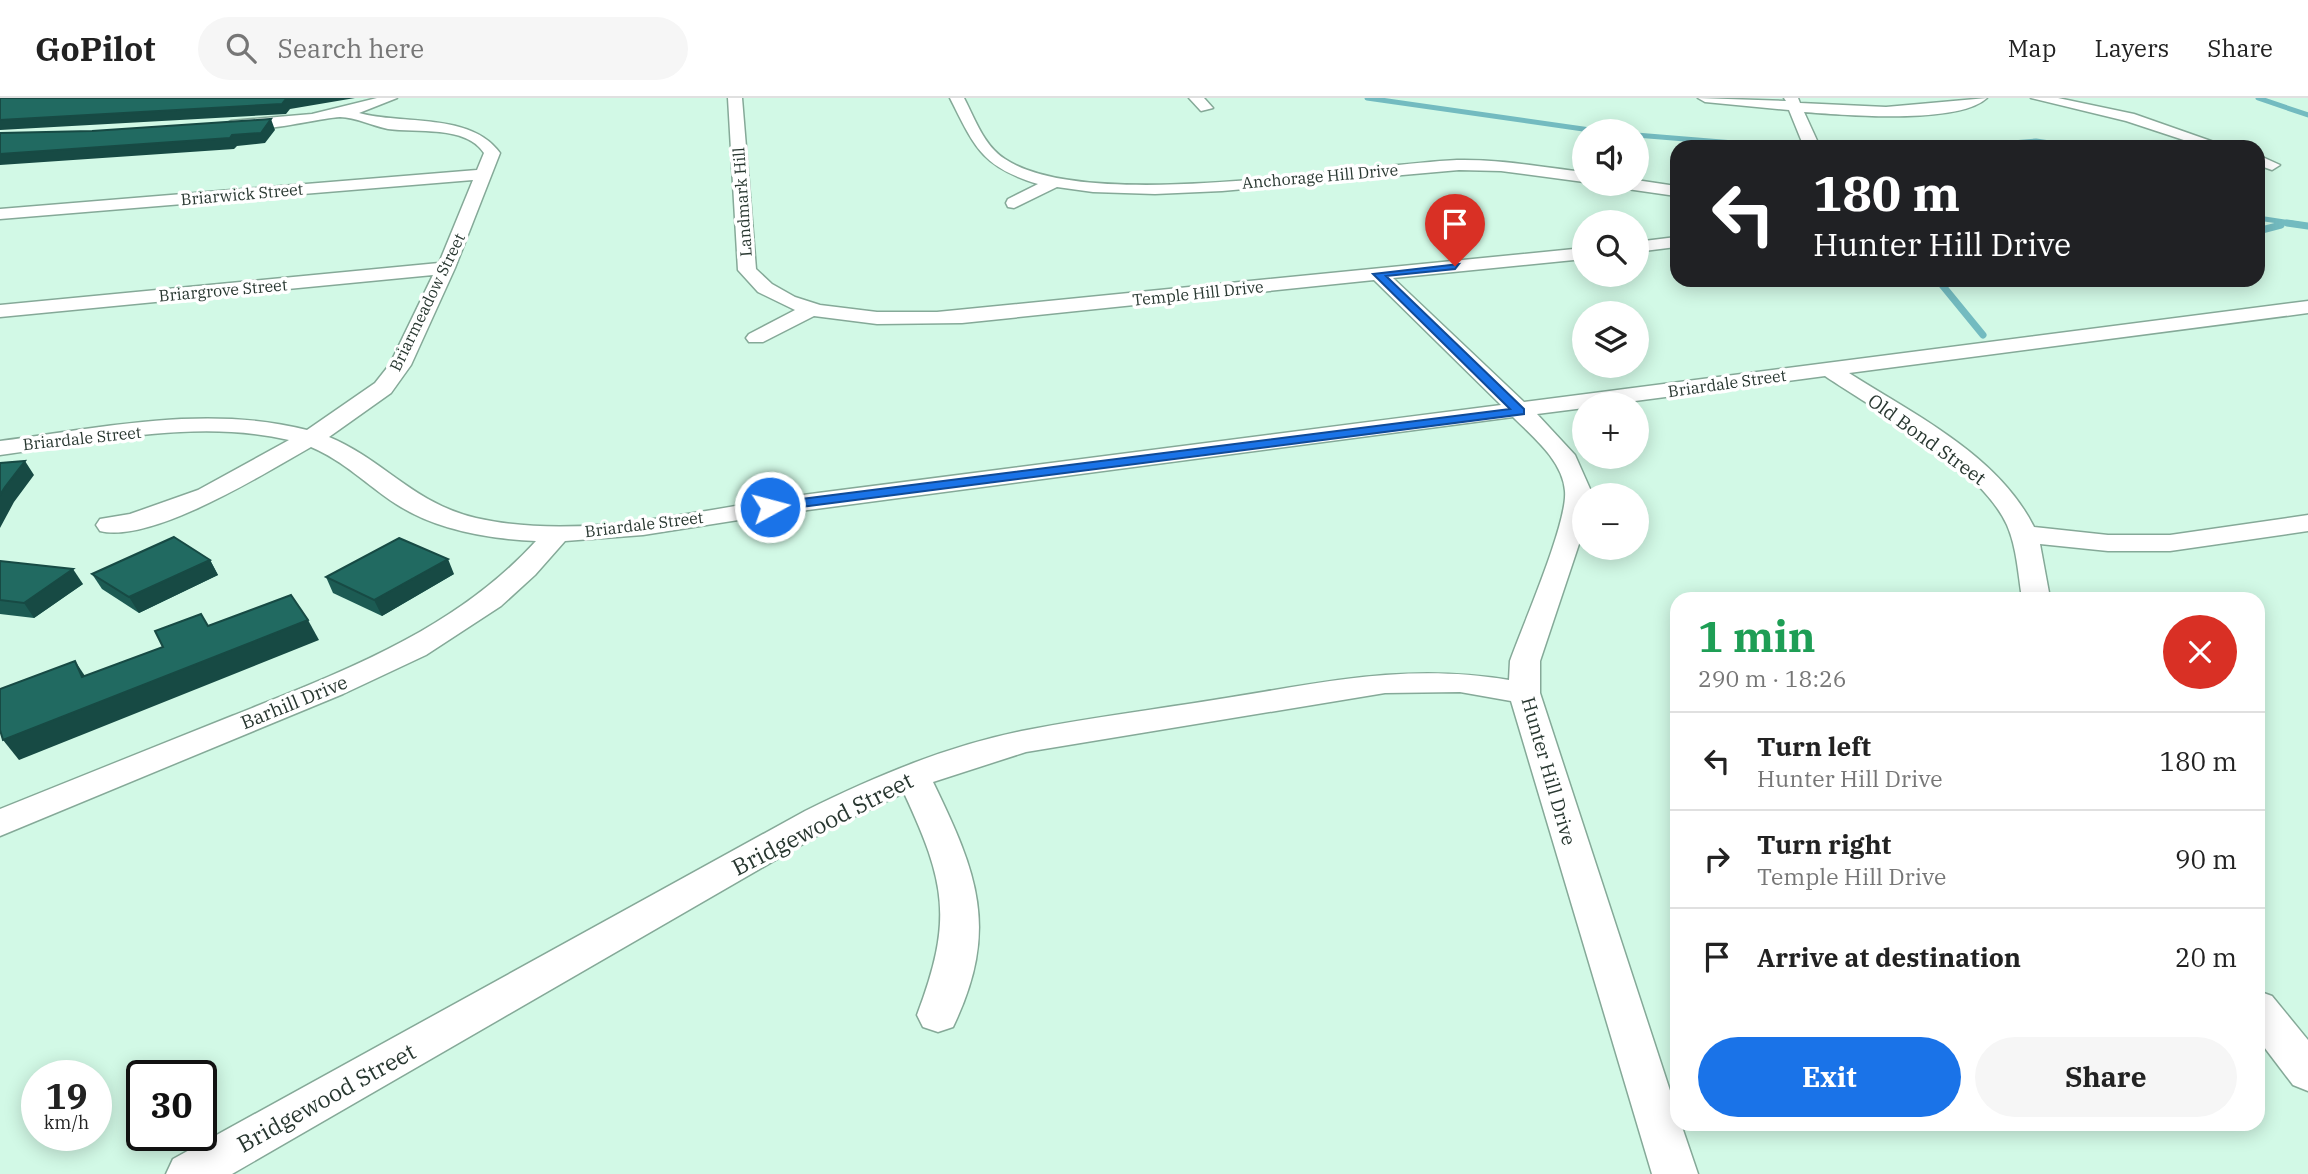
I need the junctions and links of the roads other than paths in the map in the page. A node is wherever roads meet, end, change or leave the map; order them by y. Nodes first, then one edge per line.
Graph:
1 (390, 98) edge
2 (735, 98) edge
3 (957, 98) edge
4 (1705, 98) edge
5 (1980, 98) edge
6 (2038, 98) edge
7 (1792, 101) edge
8 (344, 113) junction
9 (215, 127) edge
10 (1809, 140) edge
11 (2199, 140) edge
12 (484, 174) junction
13 (1572, 175) edge
14 (1056, 181) junction
15 (1649, 187) edge
16 (1670, 190) edge
17 (1014, 203) dead end
18 (0, 214) edge
19 (1670, 243) edge
20 (1649, 245) edge
21 (1572, 254) edge
22 (446, 268) junction
23 (1378, 274) junction
24 (2308, 307) edge
25 (812, 309) junction
26 (0, 311) edge
27 (756, 338) dead end
28 (1828, 369) junction
29 (1520, 411) junction
30 (310, 438) junction
31 (0, 447) edge
32 (2308, 523) edge
33 (109, 525) dead end
34 (558, 533) junction
35 (2024, 534) junction
36 (2035, 592) edge
37 (1524, 692) junction
38 (913, 776) junction
39 (0, 823) edge
40 (938, 1014) dead end
41 (2265, 1017) edge
42 (2308, 1072) edge
43 (189, 1174) edge
44 (1675, 1174) edge

1 - 8 street
2 - 25 street, Landmark Hill
3 - 14 street, Anchorage Hill Drive
4 - 7 street
5 - 7 street
6 - 11 street
7 - 10 street
8 - 9 street
8 - 12 street, Briarmeadow Street
12 - 18 street, Briarwick Street
12 - 22 street, Briarmeadow Street
13 - 14 street, Anchorage Hill Drive
14 - 17 street
15 - 16 street
19 - 20 street
21 - 23 street, Temple Hill Drive
22 - 26 street, Briargrove Street
22 - 30 street, Briarmeadow Street
23 - 25 street, Temple Hill Drive
23 - 29 street, Hunter Hill Drive
24 - 28 street, Briardale Street
25 - 27 street
28 - 29 street, Briardale Street
28 - 35 street, Old Bond Street
29 - 34 street, Briardale Street
29 - 37 street, Hunter Hill Drive
30 - 31 street, Briardale Street
30 - 33 street, Briarmeadow Street
30 - 34 street, Briardale Street
32 - 35 street
34 - 39 street, Barhill Drive
35 - 36 street, Old Bond Street
37 - 38 street, Bridgewood Street
37 - 44 street, Hunter Hill Drive
38 - 40 street
38 - 43 street, Bridgewood Street
41 - 42 street

